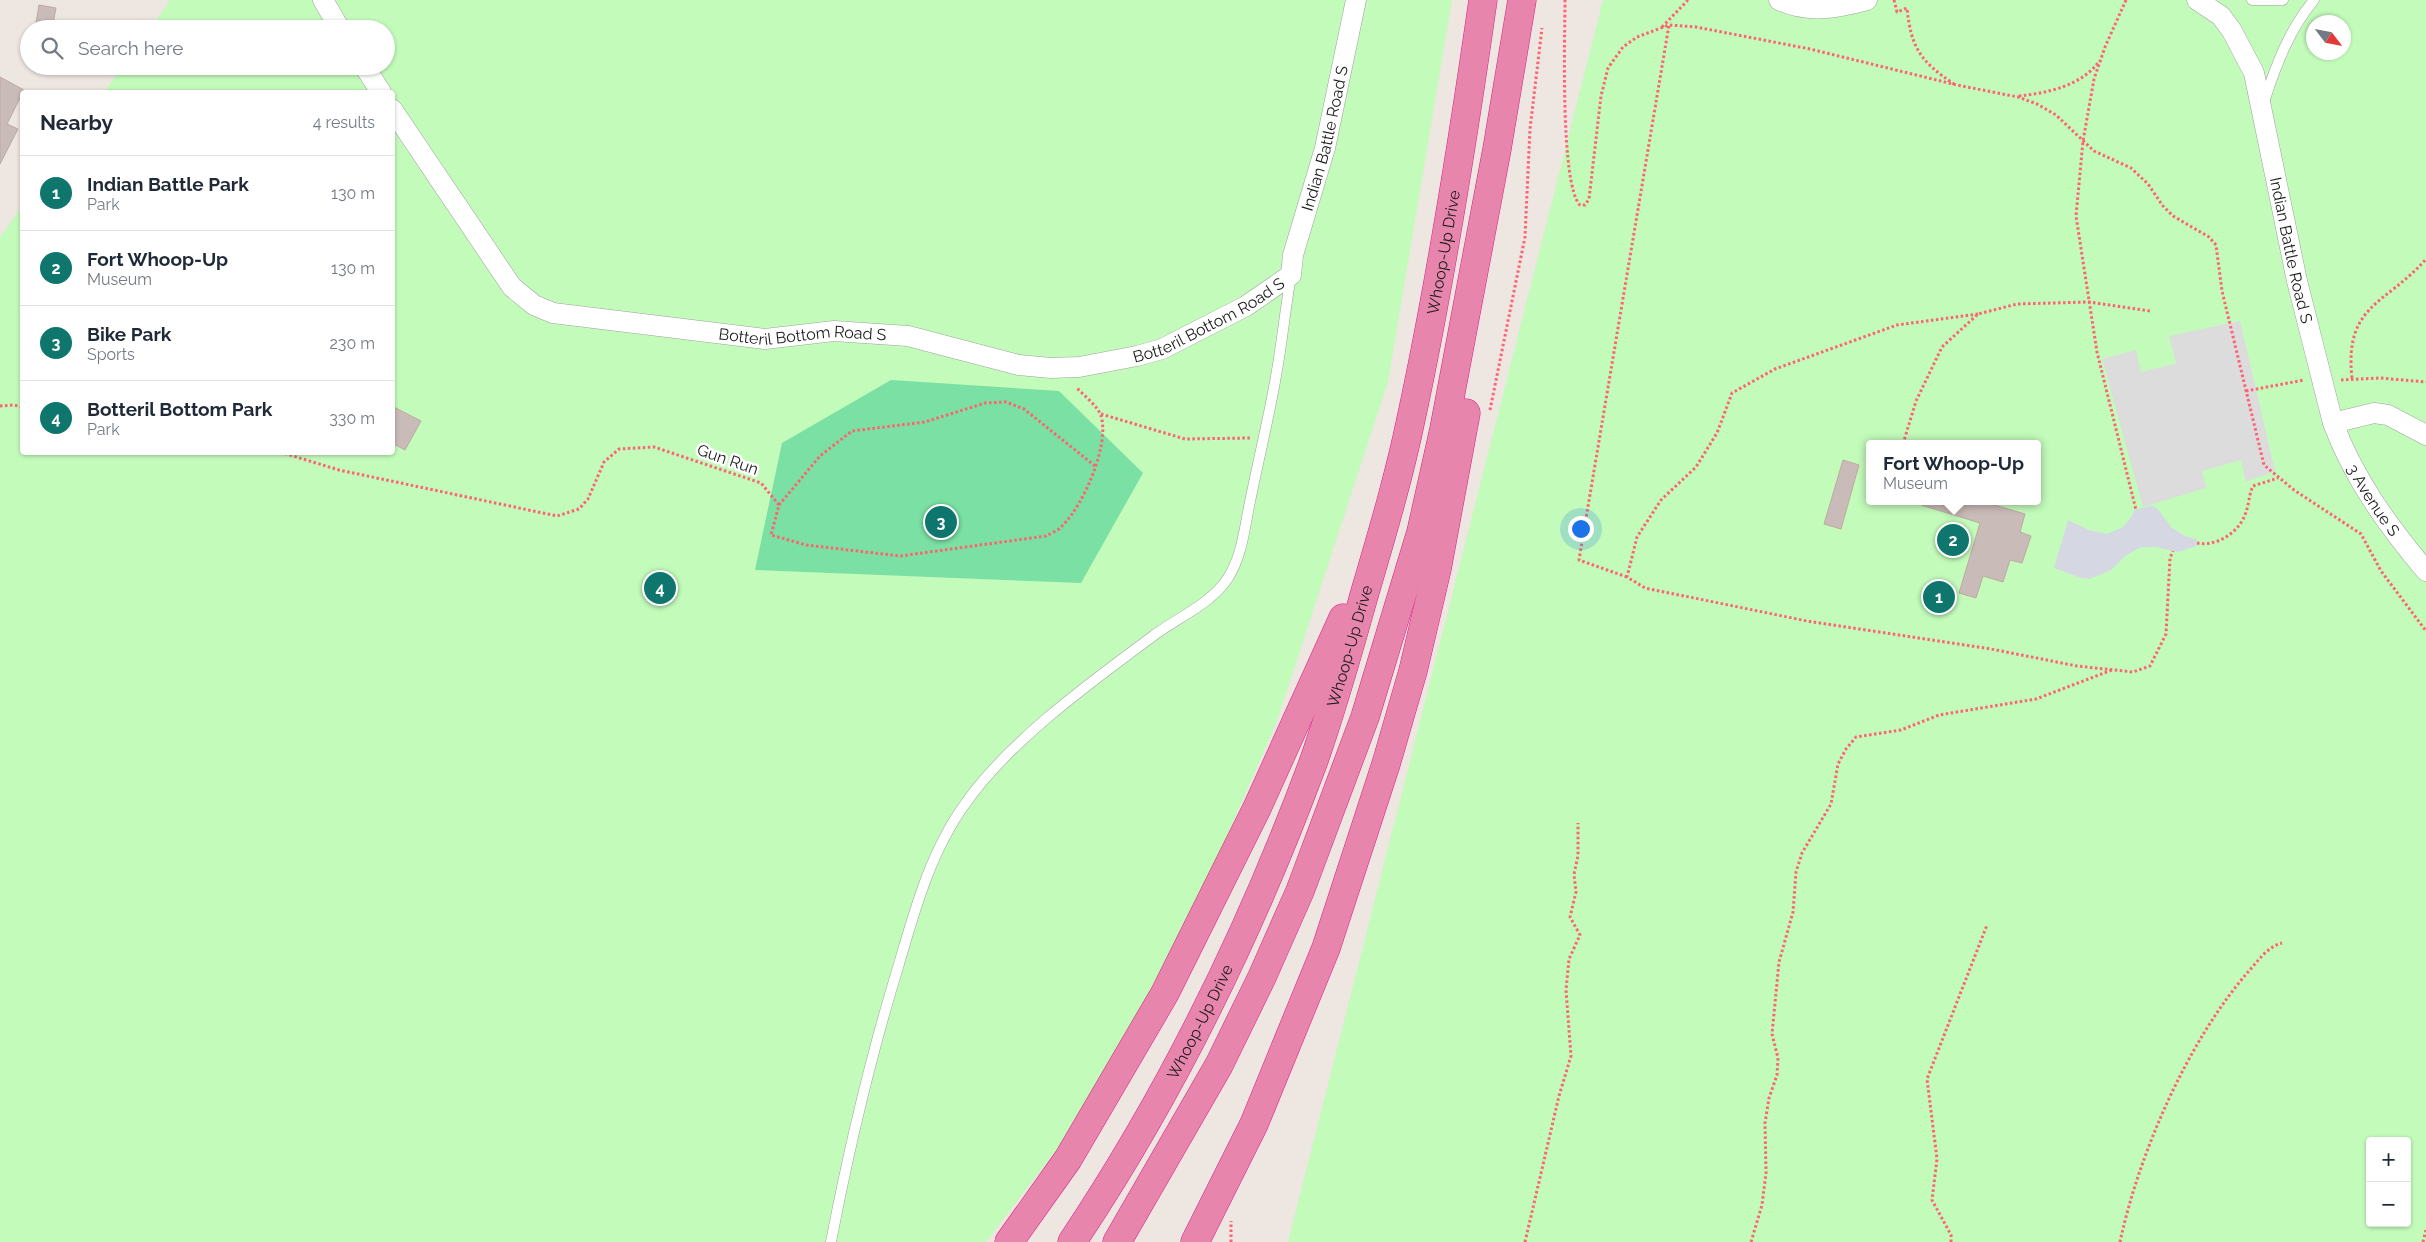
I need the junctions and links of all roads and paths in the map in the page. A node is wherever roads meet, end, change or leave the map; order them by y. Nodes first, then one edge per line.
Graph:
1 (323, 0) edge
2 (1356, 0) edge
3 (1483, 0) edge
4 (1522, 0) edge
5 (1527, 0) edge
6 (1565, 0) edge
7 (1688, 0) edge
8 (1779, 0) edge
9 (1867, 0) edge
10 (1894, 0) edge
11 (2126, 0) edge
12 (2197, 0) edge
13 (2252, 0) edge
14 (2283, 0) edge
15 (2314, 0) edge
16 (335, 20) edge
17 (1669, 26) junction
18 (1661, 28) junction
19 (2101, 59) junction
20 (370, 75) edge
21 (1957, 85) junction
22 (380, 90) edge
23 (2018, 96) junction
24 (2262, 108) junction
25 (395, 113) edge
26 (2083, 141) junction
27 (2426, 259) edge
28 (1291, 275) junction
29 (2089, 302) junction
30 (2150, 311) dead end
31 (1978, 314) junction
32 (1079, 367) junction
33 (2426, 382) edge
34 (0, 406) edge
35 (20, 406) edge
36 (1101, 414) junction
37 (2333, 423) junction
38 (2426, 435) edge
39 (1263, 438) junction
40 (1904, 440) edge
41 (290, 455) edge
42 (1095, 466) junction
43 (2279, 478) junction
44 (780, 505) junction
45 (2136, 510) dead end
46 (1384, 528) junction
47 (2196, 543) dead end
48 (2173, 551) dead end
49 (2426, 571) edge
50 (1627, 577) junction
51 (2426, 631) edge
52 (2113, 670) junction
53 (1578, 823) dead end
54 (1986, 925) dead end
55 (2282, 943) dead end
56 (1231, 1221) dead end
57 (2426, 1230) edge
58 (831, 1242) edge
59 (1009, 1242) edge
60 (1072, 1242) edge
61 (1117, 1242) edge
62 (1195, 1242) edge
63 (1231, 1242) edge
64 (1524, 1242) edge
65 (1751, 1242) edge
66 (1951, 1242) edge
67 (2120, 1242) edge
68 (2423, 1242) edge

1 - 16 street
2 - 28 street, Indian Battle Road S
3 - 46 highway, Whoop-Up Drive
4 - 61 highway, Whoop-Up Drive
5 - 62 highway
6 - 18 path
7 - 18 path
8 - 9 street
10 - 21 path
11 - 19 path
12 - 24 street, Indian Battle Road S
13 - 14 lane
15 - 24 lane
17 - 18 path
17 - 21 path
17 - 50 path
19 - 23 path
19 - 26 path
20 - 22 street
21 - 23 path
23 - 26 path
24 - 37 street, Indian Battle Road S
25 - 32 street, Botteril Bottom Road S
26 - 29 path
26 - 43 path
27 - 33 path
28 - 32 street, Botteril Bottom Road S
28 - 39 lane
29 - 30 path
29 - 31 path
29 - 45 path
31 - 40 path
31 - 50 path
32 - 36 path
34 - 35 path
36 - 39 path
36 - 42 path
37 - 38 street
37 - 49 street, 3 Avenue S
39 - 58 lane
41 - 44 path, Gun Run
42 - 44 path
42 - 44 path
43 - 47 path
43 - 51 path
46 - 59 highway
46 - 60 highway, Whoop-Up Drive
48 - 52 path
50 - 52 path
52 - 65 path
53 - 64 path
54 - 66 path
55 - 67 path
56 - 63 path
57 - 68 path

